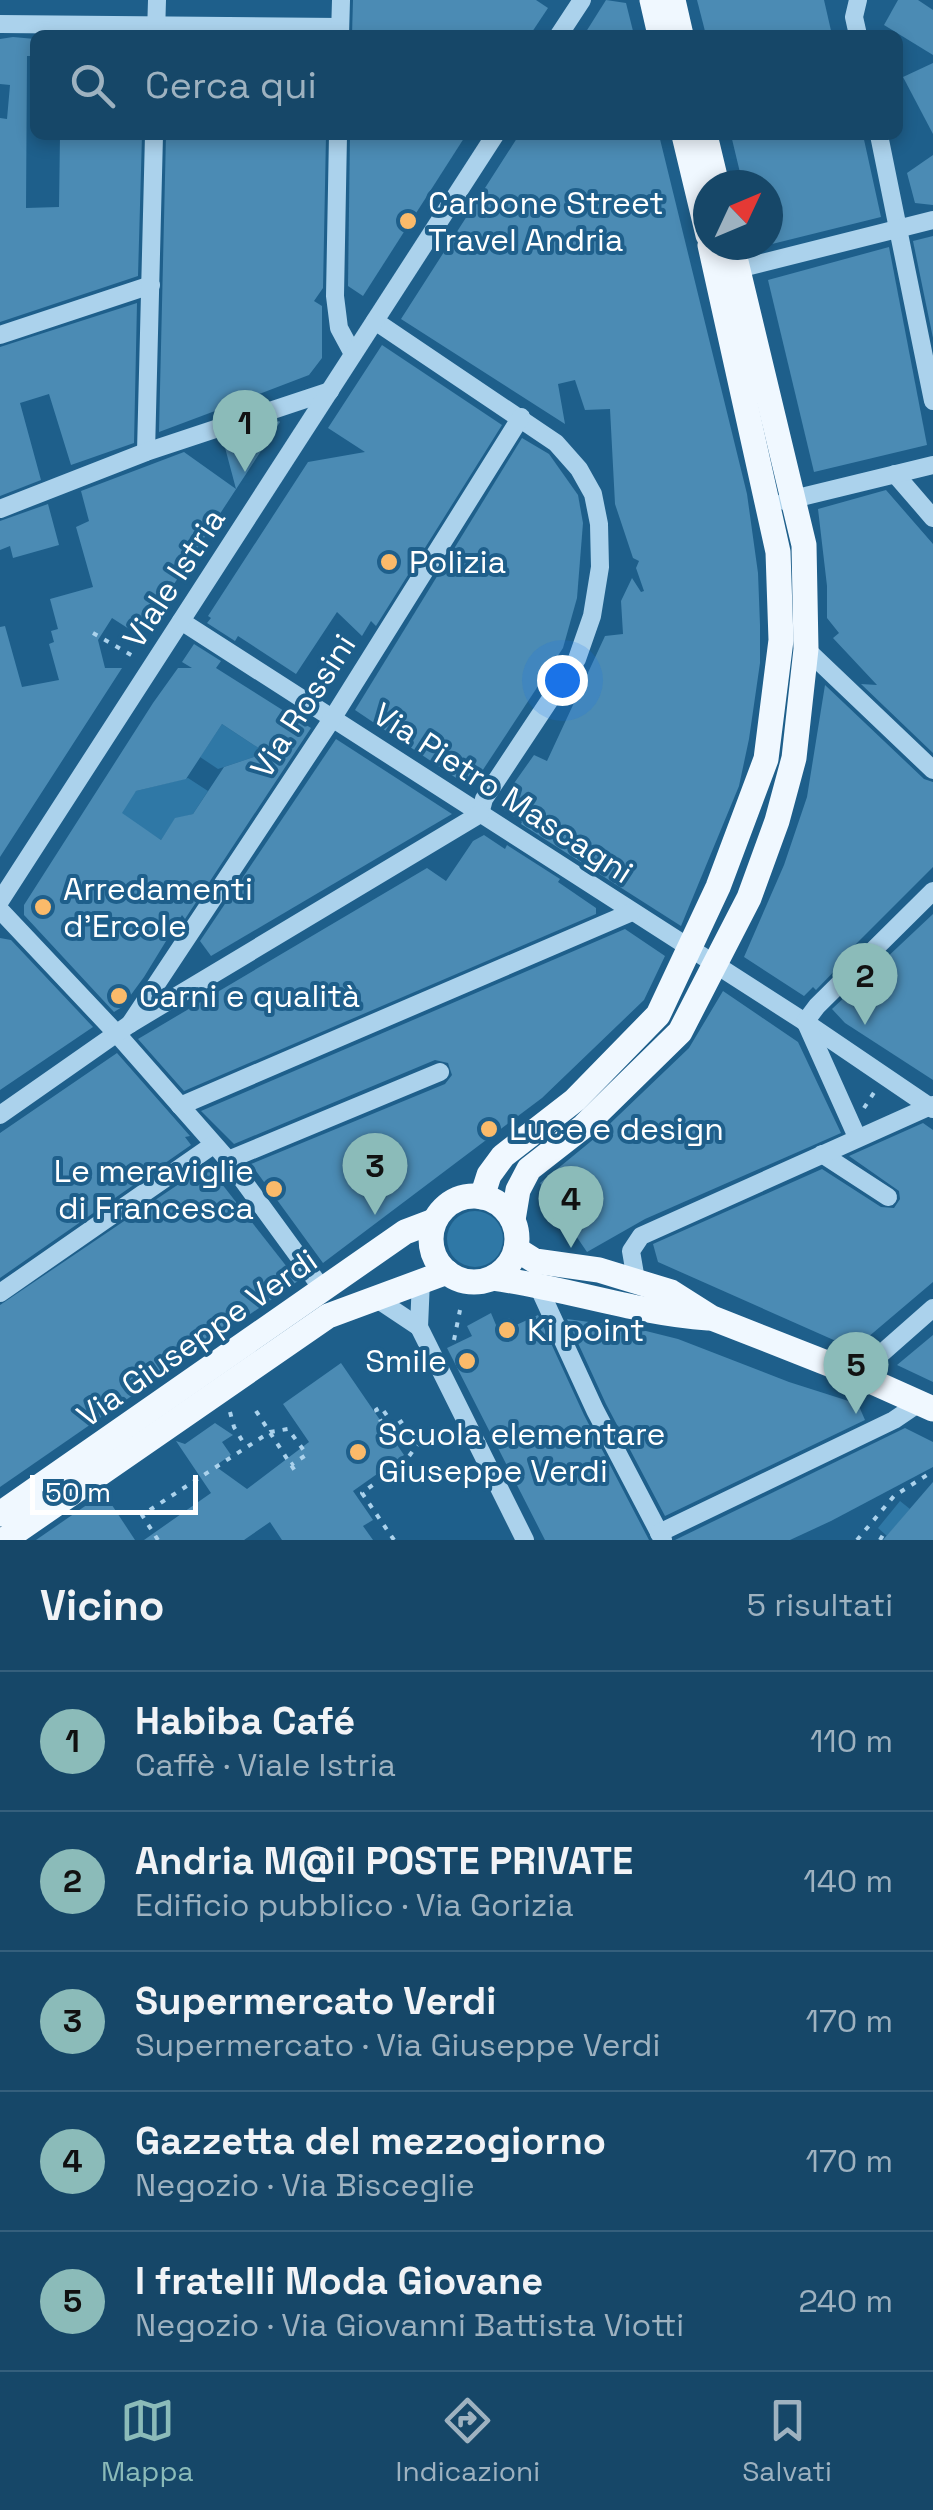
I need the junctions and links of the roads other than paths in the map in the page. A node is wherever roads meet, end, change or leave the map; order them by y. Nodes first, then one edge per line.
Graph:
1 (157, 0) edge
2 (340, 0) edge
3 (559, 0) edge
4 (652, 0) edge
5 (672, 0) edge
6 (858, 0) edge
7 (578, 6) edge
8 (0, 24) edge
9 (156, 29) edge
10 (248, 30) edge
11 (340, 30) edge
12 (563, 30) edge
13 (659, 30) edge
14 (680, 30) edge
15 (857, 30) edge
16 (154, 140) edge
17 (338, 140) edge
18 (492, 140) edge
19 (685, 140) edge
20 (706, 140) edge
21 (880, 140) edge
22 (713, 170) edge
23 (693, 172) edge
24 (933, 220) edge
25 (898, 229) junction
26 (729, 262) edge
27 (151, 285) junction
28 (375, 321) junction
29 (0, 334) edge
30 (354, 354) junction
31 (330, 390) junction
32 (933, 400) edge
33 (521, 418) junction
34 (146, 452) junction
35 (933, 464) edge
36 (894, 474) junction
37 (782, 501) junction
38 (0, 509) edge
39 (933, 518) edge
40 (181, 621) junction
41 (806, 648) junction
42 (332, 718) junction
43 (933, 770) edge
44 (480, 814) junction
45 (933, 891) edge
46 (0, 902) edge
47 (0, 910) edge
48 (632, 912) junction
49 (691, 950) junction
50 (716, 966) junction
51 (805, 1022) junction
52 (124, 1029) junction
53 (440, 1072) dead end
54 (180, 1106) junction
55 (932, 1106) edge
56 (0, 1115) edge
57 (856, 1127) junction
58 (213, 1145) junction
59 (822, 1154) junction
60 (228, 1160) junction
61 (482, 1196) junction
62 (888, 1197) dead end
63 (513, 1220) junction
64 (434, 1222) junction
65 (516, 1249) junction
66 (446, 1272) junction
67 (492, 1278) junction
68 (421, 1280) junction
69 (636, 1280) junction
70 (536, 1284) junction
71 (324, 1290) junction
72 (0, 1293) edge
73 (374, 1298) junction
74 (933, 1308) edge
75 (712, 1318) junction
76 (418, 1328) junction
77 (857, 1374) junction
78 (926, 1406) edge
79 (0, 1514) edge
80 (661, 1536) edge
81 (4, 1540) edge
82 (525, 1540) edge

1 - 9 street
2 - 11 street
3 - 7 street
4 - 13 main road
5 - 14 main road
6 - 15 street
7 - 12 street
8 - 9 street
9 - 10 street
16 - 27 street
17 - 30 street
18 - 28 street, Viale Istria
19 - 23 main road
20 - 22 main road
21 - 25 street
24 - 25 street
25 - 26 street
25 - 32 street
26 - 37 main road
27 - 29 street
27 - 34 street
28 - 30 street, Viale Istria
28 - 33 street
30 - 31 street, Viale Istria
31 - 34 street
31 - 40 street, Viale Istria
33 - 42 street, Via Rossini
33 - 44 street
34 - 38 street
35 - 36 street
36 - 37 street
36 - 39 street
37 - 41 main road
37 - 49 main road
40 - 42 street, Via Pietro Mascagni
40 - 46 street, Viale Istria
41 - 43 street
41 - 50 main road
42 - 44 street, Via Pietro Mascagni
42 - 52 street, Via Rossini
44 - 48 street, Via Pietro Mascagni
44 - 52 street
45 - 51 street
47 - 52 street
48 - 49 street, Via Pietro Mascagni
48 - 54 street
49 - 50 street, Via Pietro Mascagni
49 - 61 main road
50 - 51 street, Via Pietro Mascagni
50 - 63 main road
51 - 55 street, Via Pietro Mascagni
51 - 57 street
52 - 54 street
52 - 56 street
53 - 60 street
54 - 58 street
55 - 57 street
57 - 59 street
58 - 60 street
58 - 72 street
59 - 62 street
59 - 69 street
60 - 71 street
61 - 63 main road
61 - 64 main road, Via Giuseppe Verdi
63 - 65 main road
64 - 66 main road
64 - 71 main road, Via Giuseppe Verdi
65 - 67 main road
65 - 69 main road
66 - 67 main road, Via Giuseppe Verdi
66 - 68 main road, Via Giuseppe Verdi
67 - 70 main road, Via Giuseppe Verdi
68 - 73 main road, Via Giuseppe Verdi
68 - 76 street
69 - 75 main road
70 - 75 main road, Via Giuseppe Verdi
70 - 80 street
71 - 79 main road, Via Giuseppe Verdi
73 - 76 street
73 - 81 main road, Via Giuseppe Verdi
74 - 77 street
75 - 77 main road
76 - 82 street
77 - 78 main road
78 - 80 street

